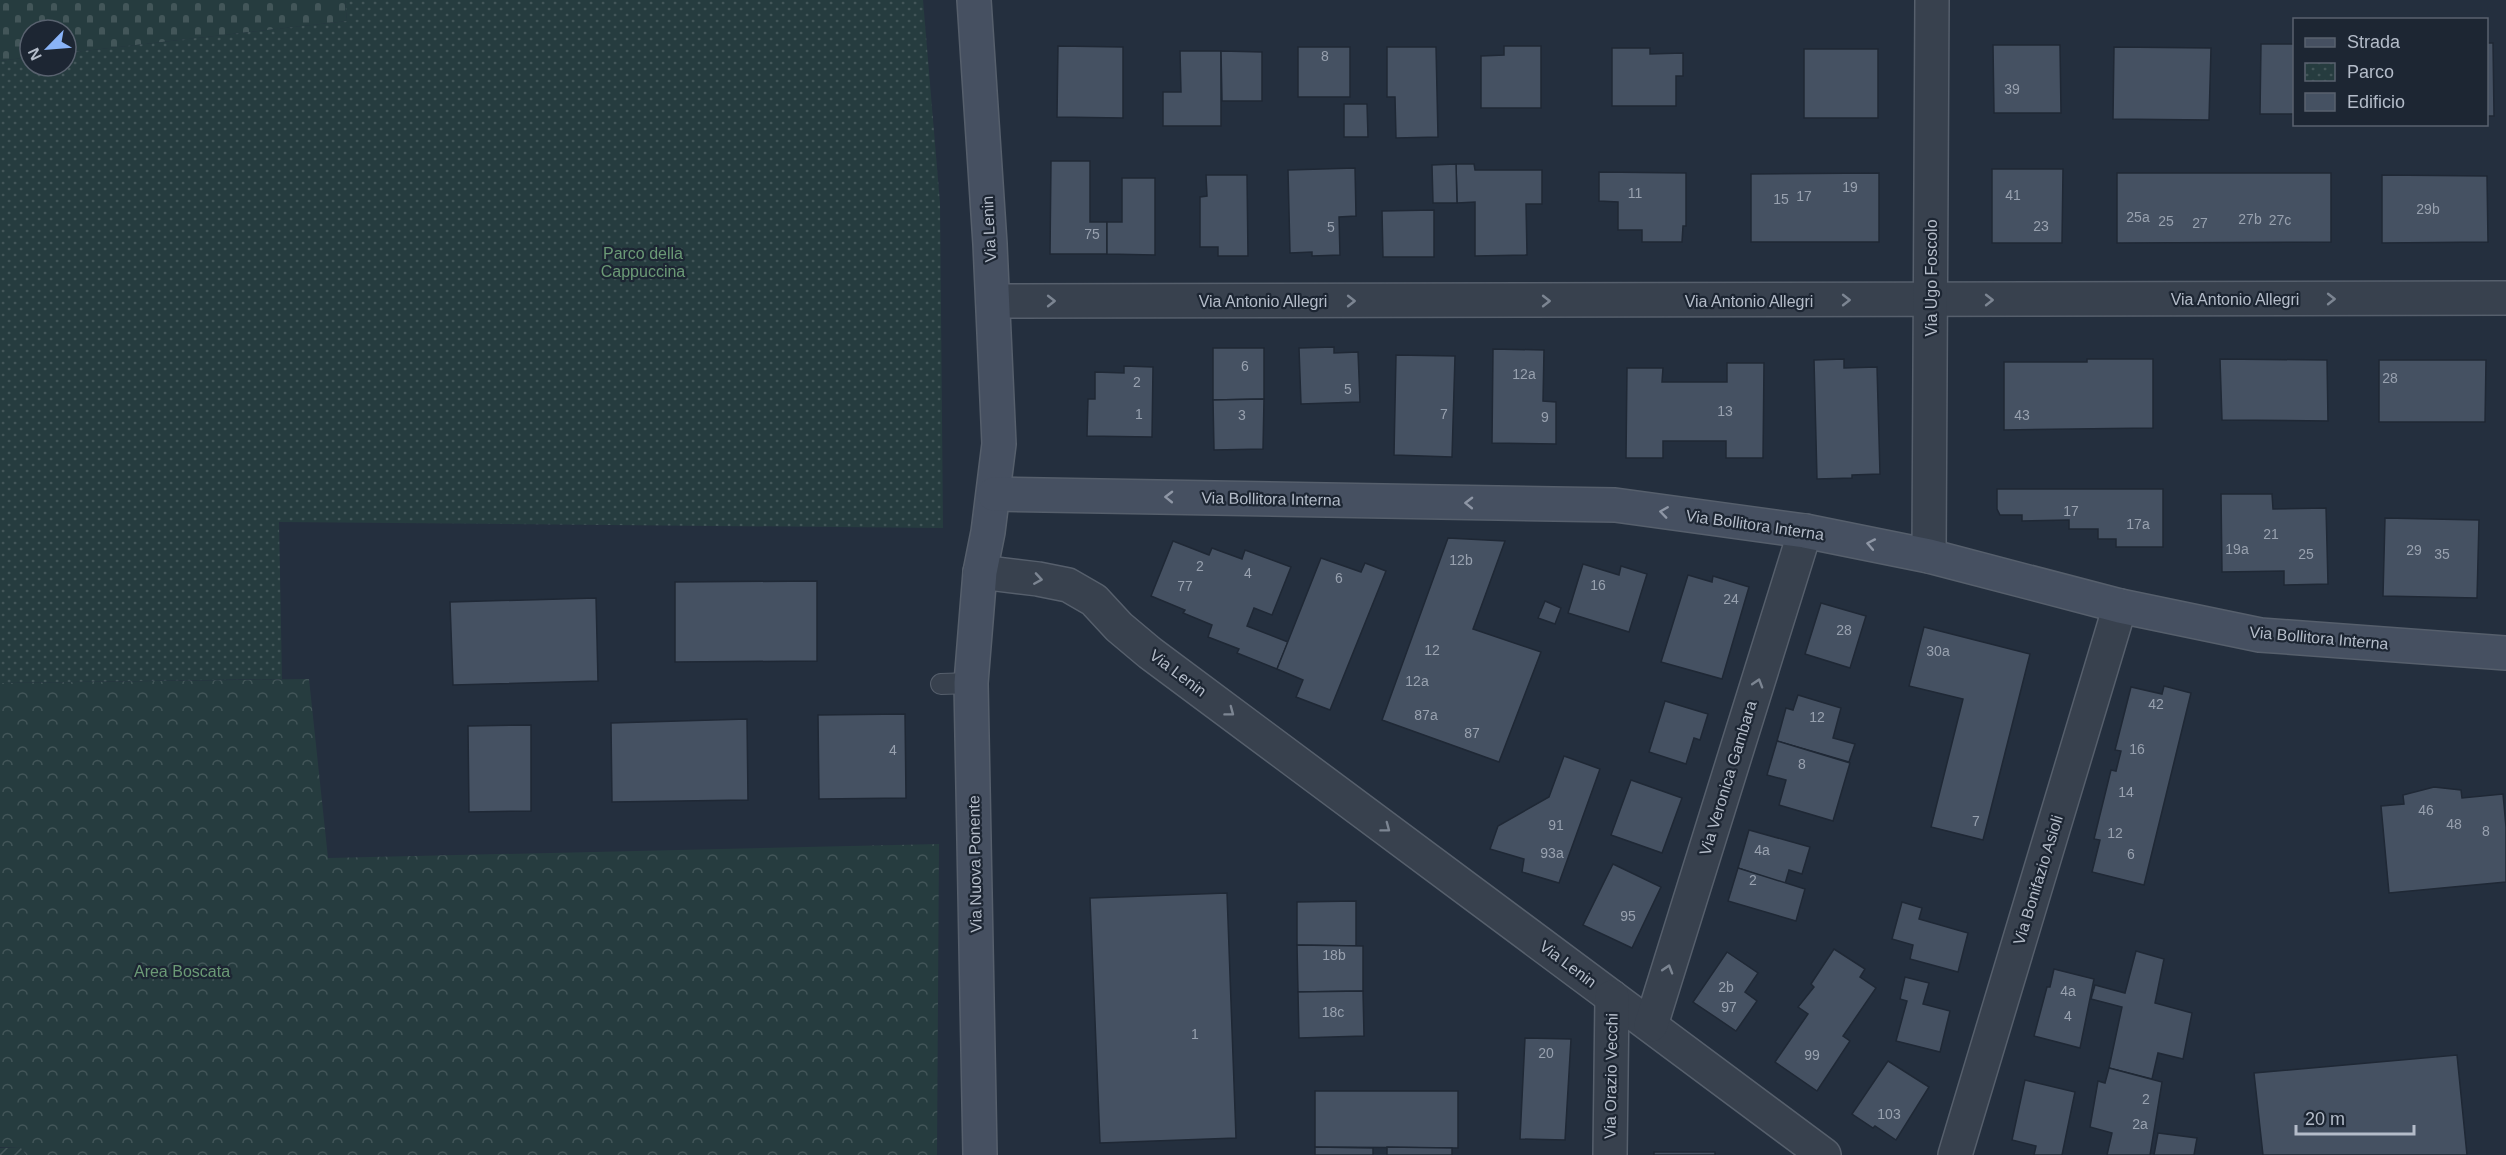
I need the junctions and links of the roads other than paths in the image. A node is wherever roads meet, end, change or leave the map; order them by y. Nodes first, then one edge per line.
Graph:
1 (974, 0) edge
2 (1932, 0) edge
3 (2506, 298) edge
4 (1931, 300) junction
5 (993, 301) junction
6 (994, 494) junction
7 (1805, 531) junction
8 (1929, 556) junction
9 (980, 572) junction
10 (2120, 606) junction
11 (2506, 653) edge
12 (1612, 997) junction
13 (1651, 1025) junction
14 (980, 1155) edge
15 (1610, 1155) edge
16 (1824, 1155) edge
17 (1955, 1155) edge

1 - 5 street, Via Lenin
2 - 4 street, Via Ugo Foscolo
4 -> 3 street, Via Antonio Allegri
5 -> 4 street, Via Antonio Allegri
4 - 8 street, Via Ugo Foscolo
5 - 6 street, Via Lenin
7 -> 6 street, Via Bollitora Interna
6 - 9 street, Via Lenin
8 -> 7 street, Via Bollitora Interna
13 -> 7 street, Via Veronica Gambara
8 - 10 street, Via Bollitora Interna
9 -> 12 street, Via Lenin
9 - 14 street, Via Nuova Ponente
10 - 11 street, Via Bollitora Interna
10 - 17 street, Via Bonifazio Asioli
12 - 13 street, Via Lenin
12 - 15 street, Via Orazio Vecchi
13 - 16 street, Via Lenin

